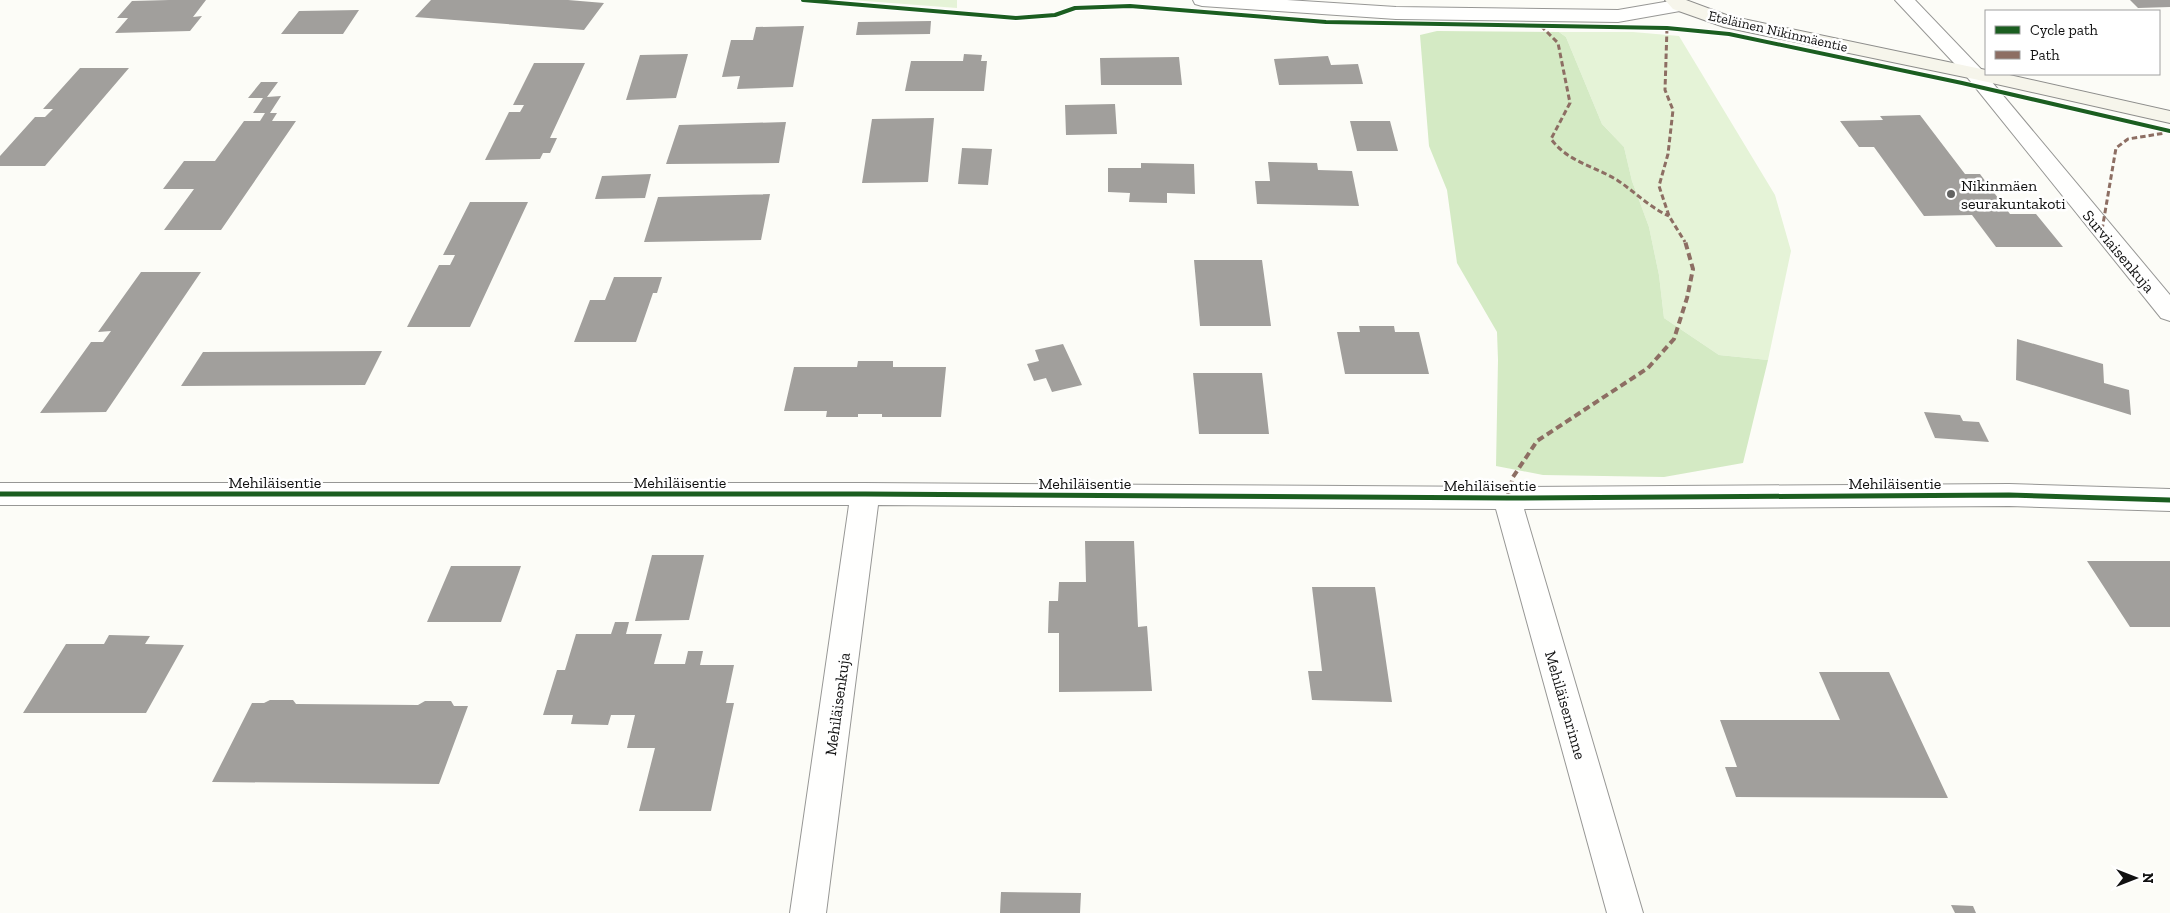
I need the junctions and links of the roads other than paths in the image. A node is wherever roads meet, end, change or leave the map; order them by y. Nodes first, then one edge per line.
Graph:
1 (1202, 0) edge
2 (1904, 0) edge
3 (1677, 3) edge
4 (1974, 73) junction
5 (2170, 117) edge
6 (2170, 312) edge
7 (0, 494) edge
8 (865, 494) junction
9 (1507, 498) junction
10 (2170, 500) edge
11 (808, 913) edge
12 (1625, 913) edge

1 - 3 street, Eteläinen Nikinmäentie
2 - 4 street, Surviaisenkuja
3 - 4 street, Eteläinen Nikinmäentie
4 - 5 street, Eteläinen Nikinmäentie
4 - 6 street, Surviaisenkuja
7 - 8 street, Mehiläisentie
8 - 9 street, Mehiläisentie
8 - 11 street, Mehiläisenkuja
9 - 10 street, Mehiläisentie
9 - 12 street, Mehiläisenrinne

